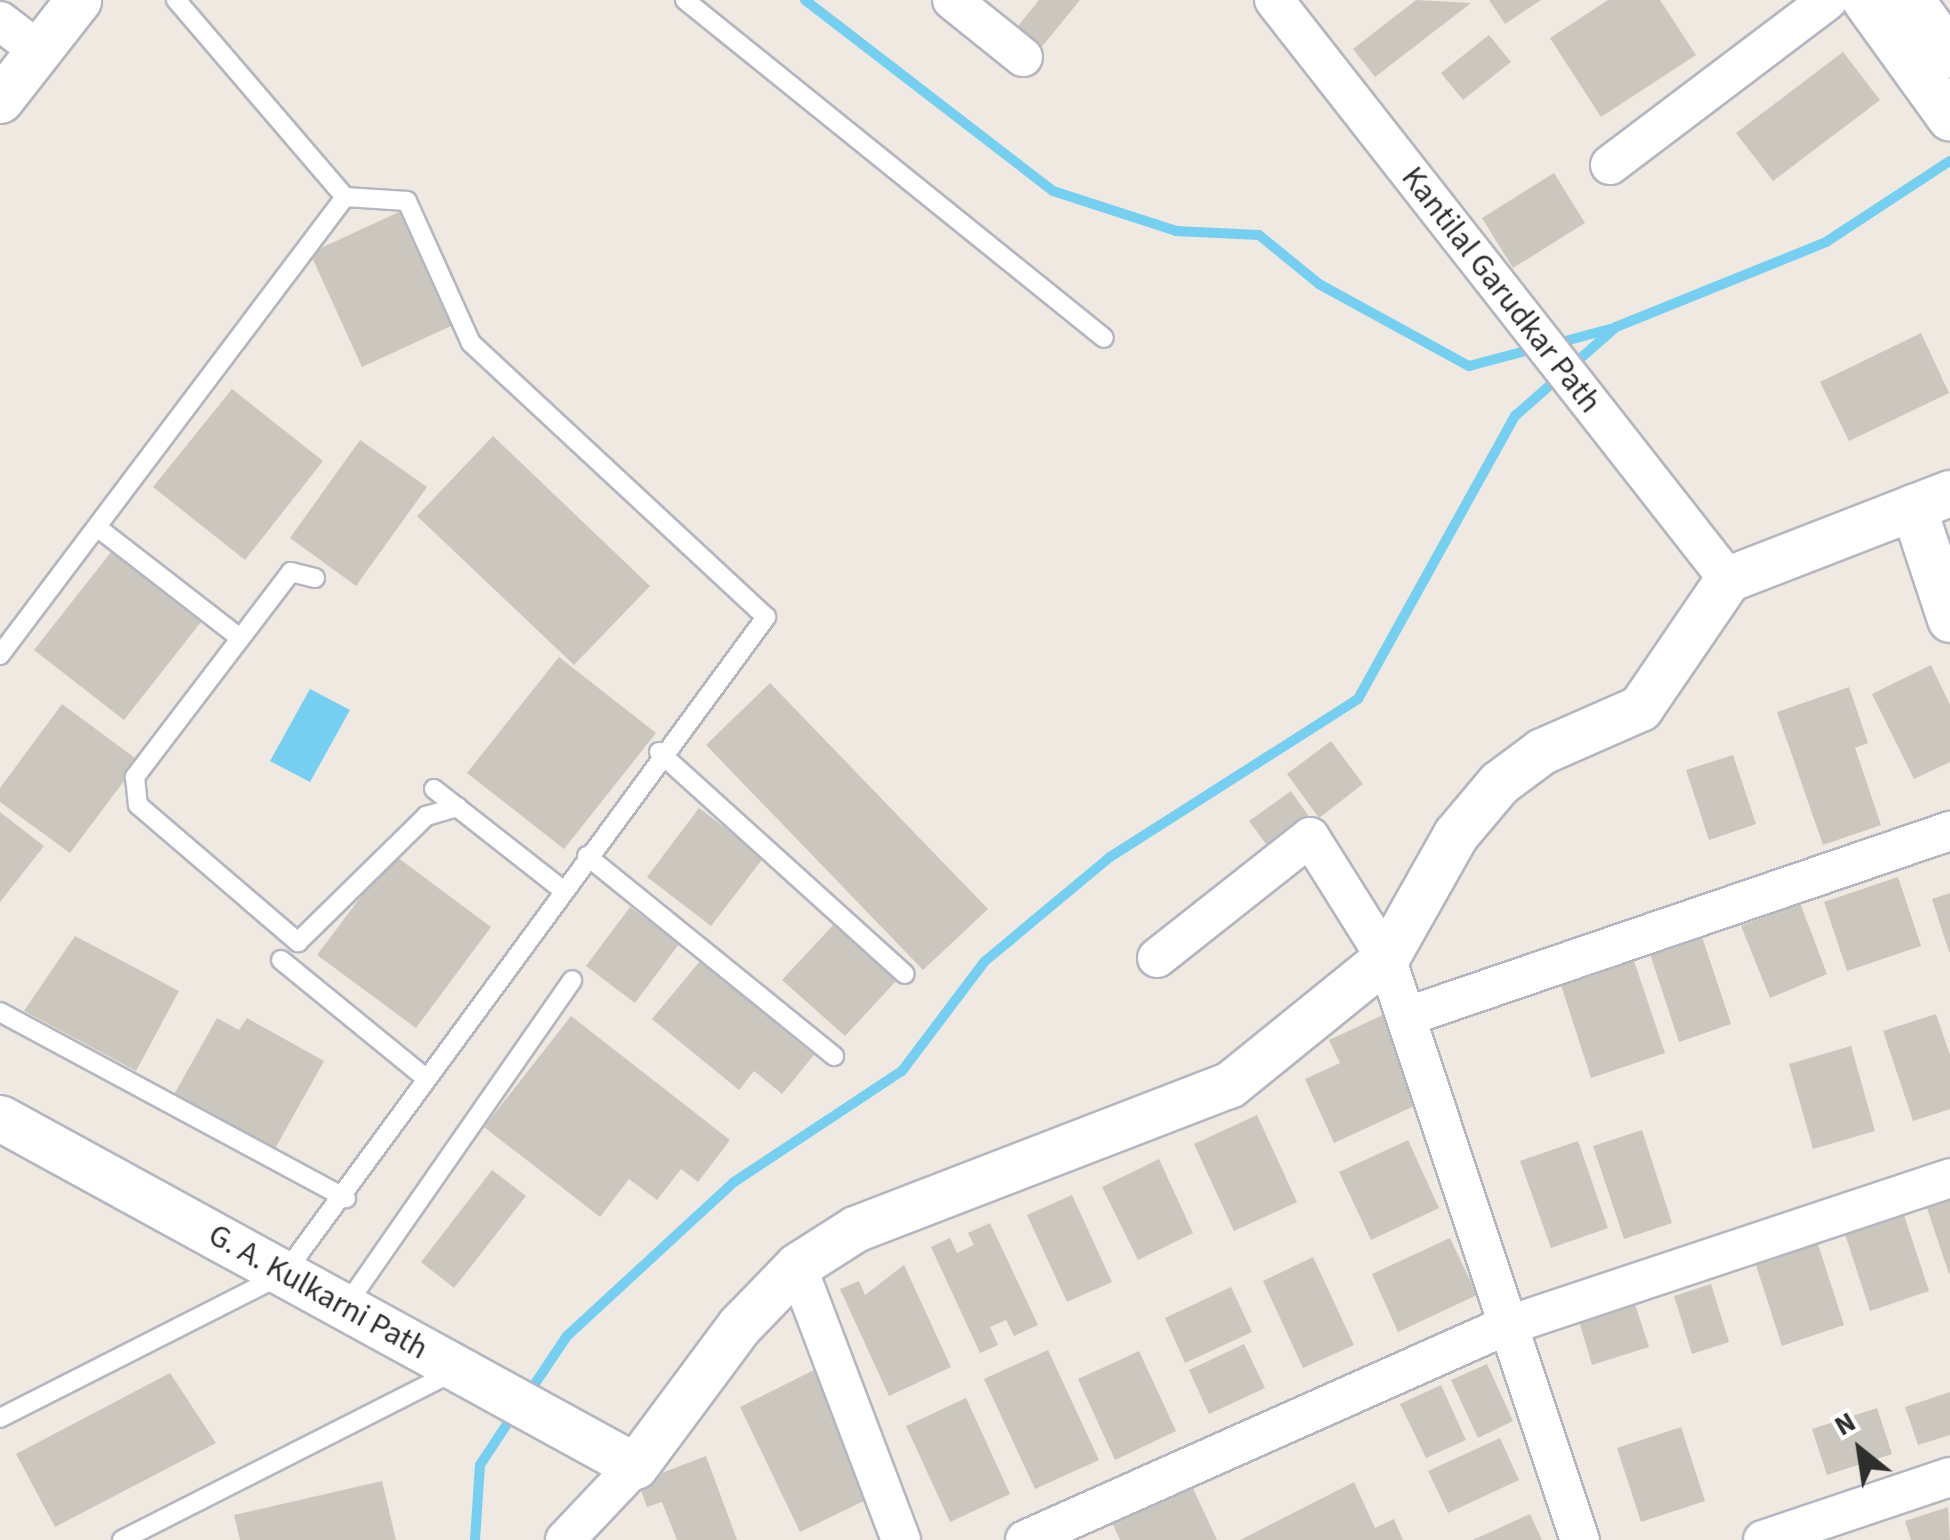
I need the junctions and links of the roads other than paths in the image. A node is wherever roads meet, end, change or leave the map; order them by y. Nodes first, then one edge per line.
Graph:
1 (78, 0) edge
2 (176, 0) edge
3 (685, 0) edge
4 (952, 0) edge
5 (1274, 0) edge
6 (1828, 0) edge
7 (1865, 0) edge
8 (1911, 0) edge
9 (0, 21) edge
10 (39, 51) junction
11 (1950, 54) edge
12 (1024, 57) dead end
13 (0, 100) edge
14 (1950, 118) edge
15 (1610, 165) dead end
16 (345, 197) junction
17 (1104, 338) dead end
18 (1932, 500) edge
19 (102, 531) junction
20 (315, 578) dead end
21 (1728, 580) junction
22 (1950, 620) edge
23 (240, 638) junction
24 (0, 655) edge
25 (659, 752) junction
26 (434, 789) dead end
27 (458, 807) junction
28 (1950, 831) edge
29 (587, 856) junction
30 (564, 891) junction
31 (298, 942) junction
32 (1157, 958) dead end
33 (1386, 958) junction
34 (905, 974) dead end
35 (572, 980) dead end
36 (0, 1012) edge
37 (1408, 1016) junction
38 (834, 1056) dead end
39 (427, 1079) junction
40 (0, 1118) edge
41 (1950, 1178) edge
42 (346, 1198) junction
43 (797, 1266) junction
44 (284, 1274) junction
45 (345, 1307) junction
46 (1504, 1327) junction
47 (458, 1369) junction
48 (0, 1418) edge
49 (635, 1466) junction
50 (1950, 1477) edge
51 (1044, 1536) edge
52 (122, 1540) edge
53 (565, 1540) edge
54 (901, 1540) edge
55 (1580, 1540) edge
56 (1762, 1540) edge

1 - 10 street
2 - 16 lane
3 - 17 lane
4 - 12 street
5 - 21 street, Kantilal Garudkar Path
6 - 15 street
7 - 14 street
8 - 11 street
9 - 10 street
10 - 13 street
16 - 19 lane
16 - 25 lane
18 - 21 street
18 - 22 street
19 - 23 lane
19 - 24 lane
20 - 23 lane
21 - 33 street
23 - 31 lane
25 - 29 lane
25 - 34 lane
26 - 27 lane
27 - 30 lane
27 - 31 lane
28 - 37 street
29 - 30 lane
29 - 38 lane
30 - 39 lane
31 - 39 lane
32 - 33 street
33 - 37 street
33 - 43 street
35 - 45 lane
36 - 42 lane
37 - 46 street
39 - 42 lane
40 - 44 street, G. A. Kulkarni Path
41 - 46 street
42 - 44 lane
43 - 49 street
43 - 54 street
44 - 45 street, G. A. Kulkarni Path
44 - 48 lane
45 - 47 street, G. A. Kulkarni Path
46 - 51 street
46 - 55 street
47 - 49 street, G. A. Kulkarni Path
47 - 52 lane
49 - 53 street
50 - 56 street

